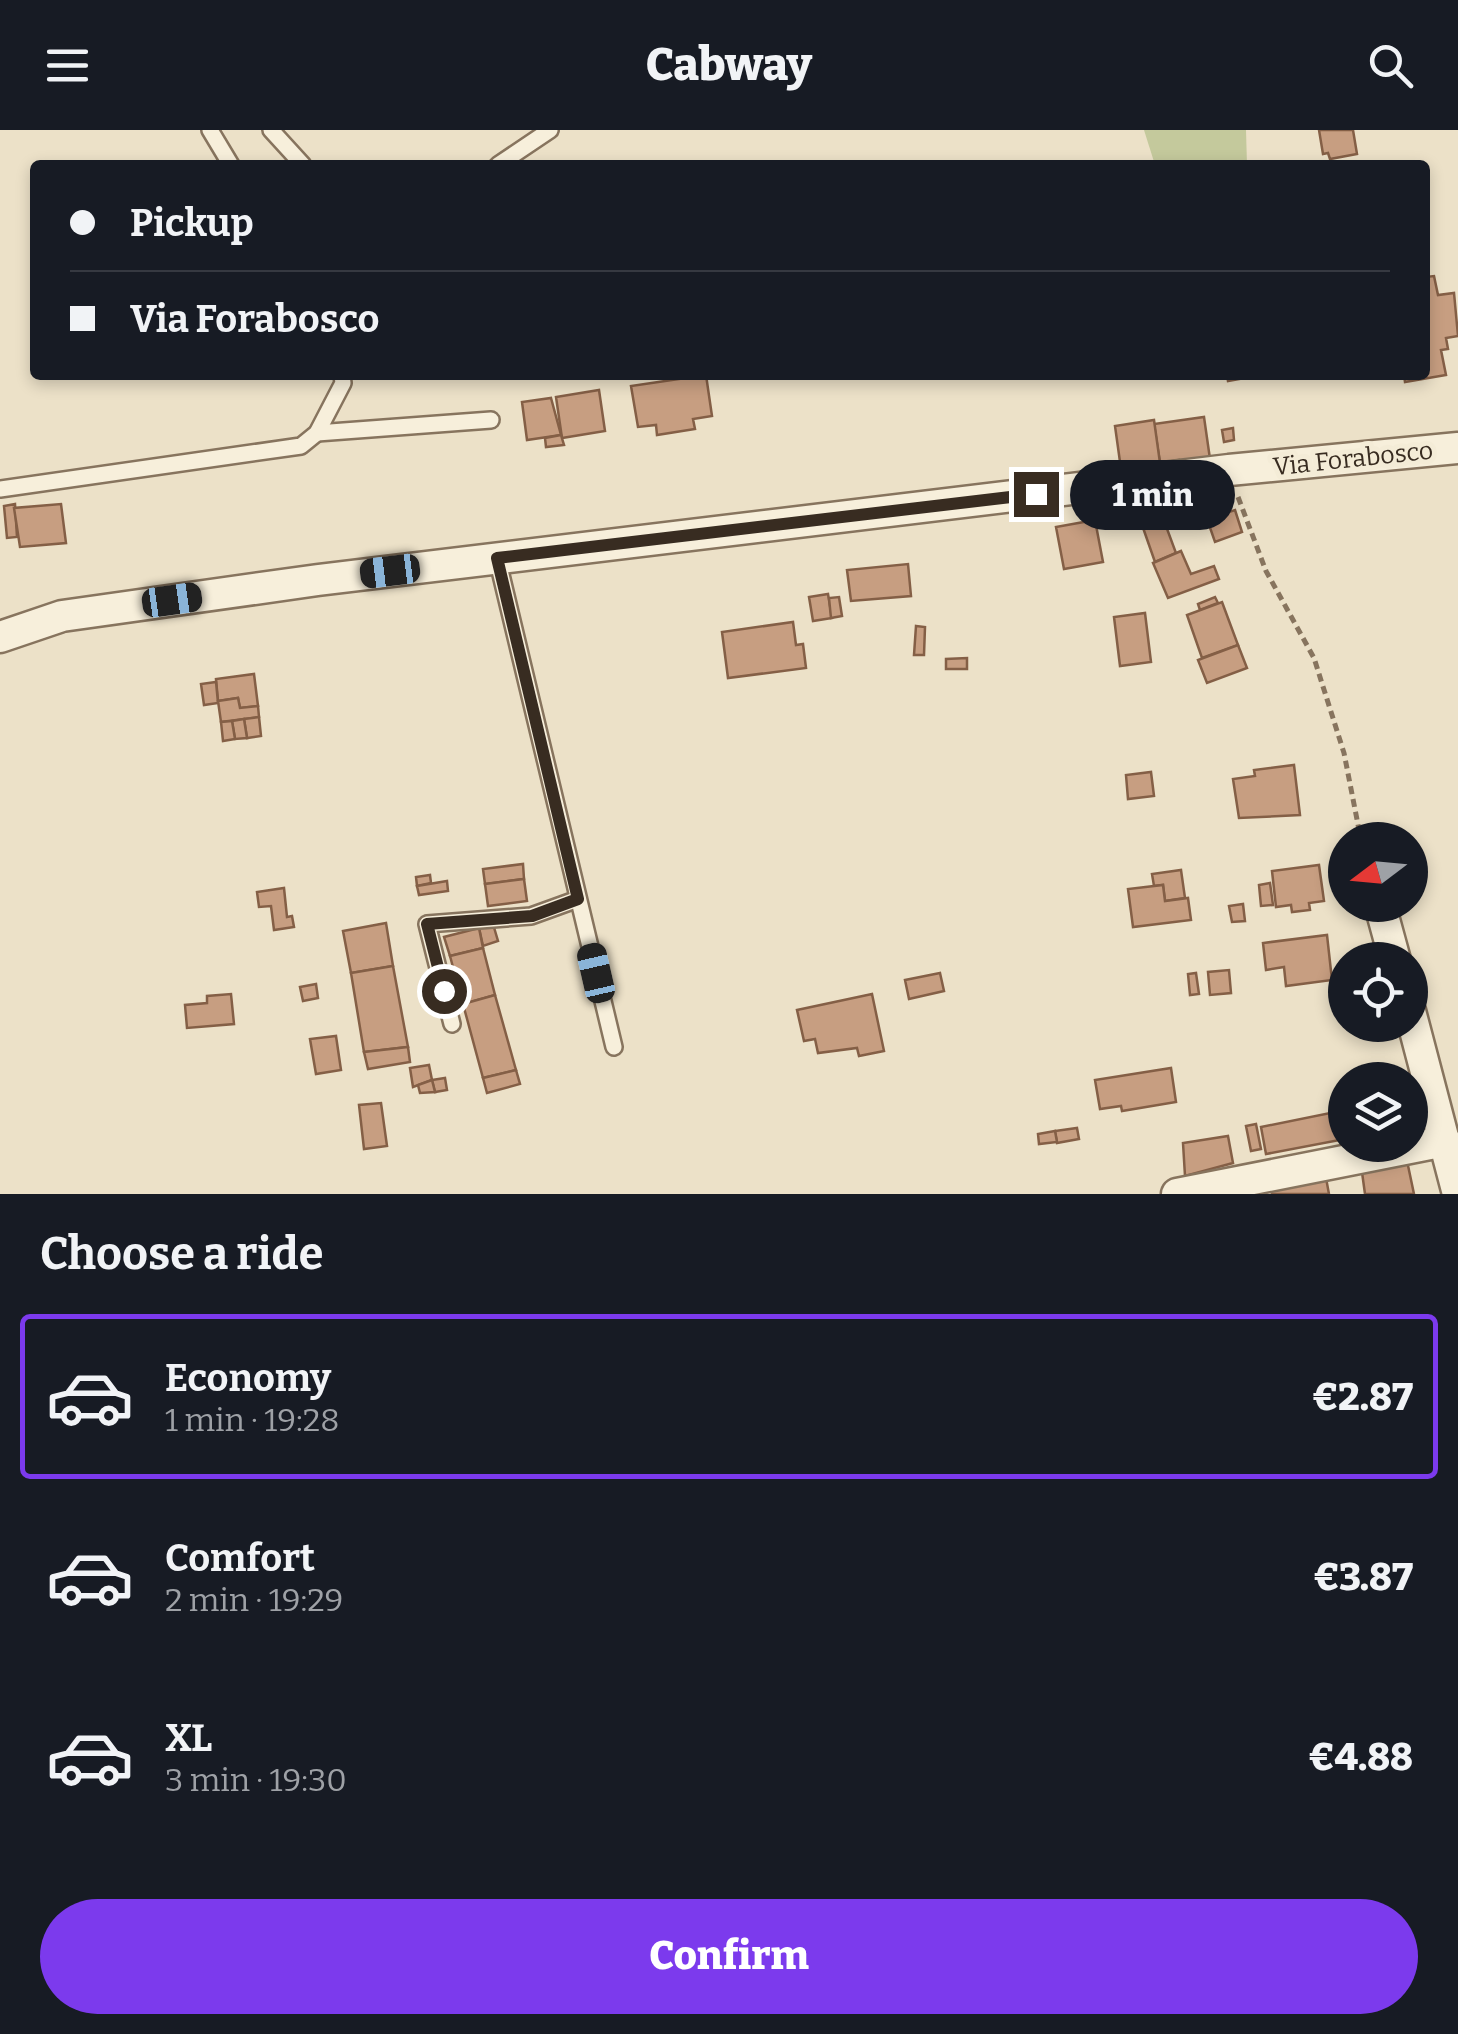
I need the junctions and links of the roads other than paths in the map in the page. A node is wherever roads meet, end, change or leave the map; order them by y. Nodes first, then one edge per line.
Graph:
1 (210, 130) edge
2 (271, 130) edge
3 (550, 130) edge
4 (229, 160) edge
5 (298, 160) edge
6 (505, 160) edge
7 (343, 380) edge
8 (492, 420) dead end
9 (317, 433) junction
10 (1458, 448) edge
11 (0, 489) edge
12 (497, 558) junction
13 (0, 637) edge
14 (578, 899) junction
15 (452, 1024) dead end
16 (1418, 1042) edge
17 (614, 1047) dead end
18 (1444, 1141) junction
19 (1177, 1194) edge
20 (1458, 1194) edge

1 - 4 lane
2 - 5 lane
3 - 6 lane
7 - 9 lane
8 - 9 lane
9 - 11 lane
10 - 12 street, Via Forabosco
12 - 13 street, Via Forabosco
12 - 14 lane
14 - 15 lane
14 - 17 lane
16 - 18 street
18 - 19 street
18 - 20 street

